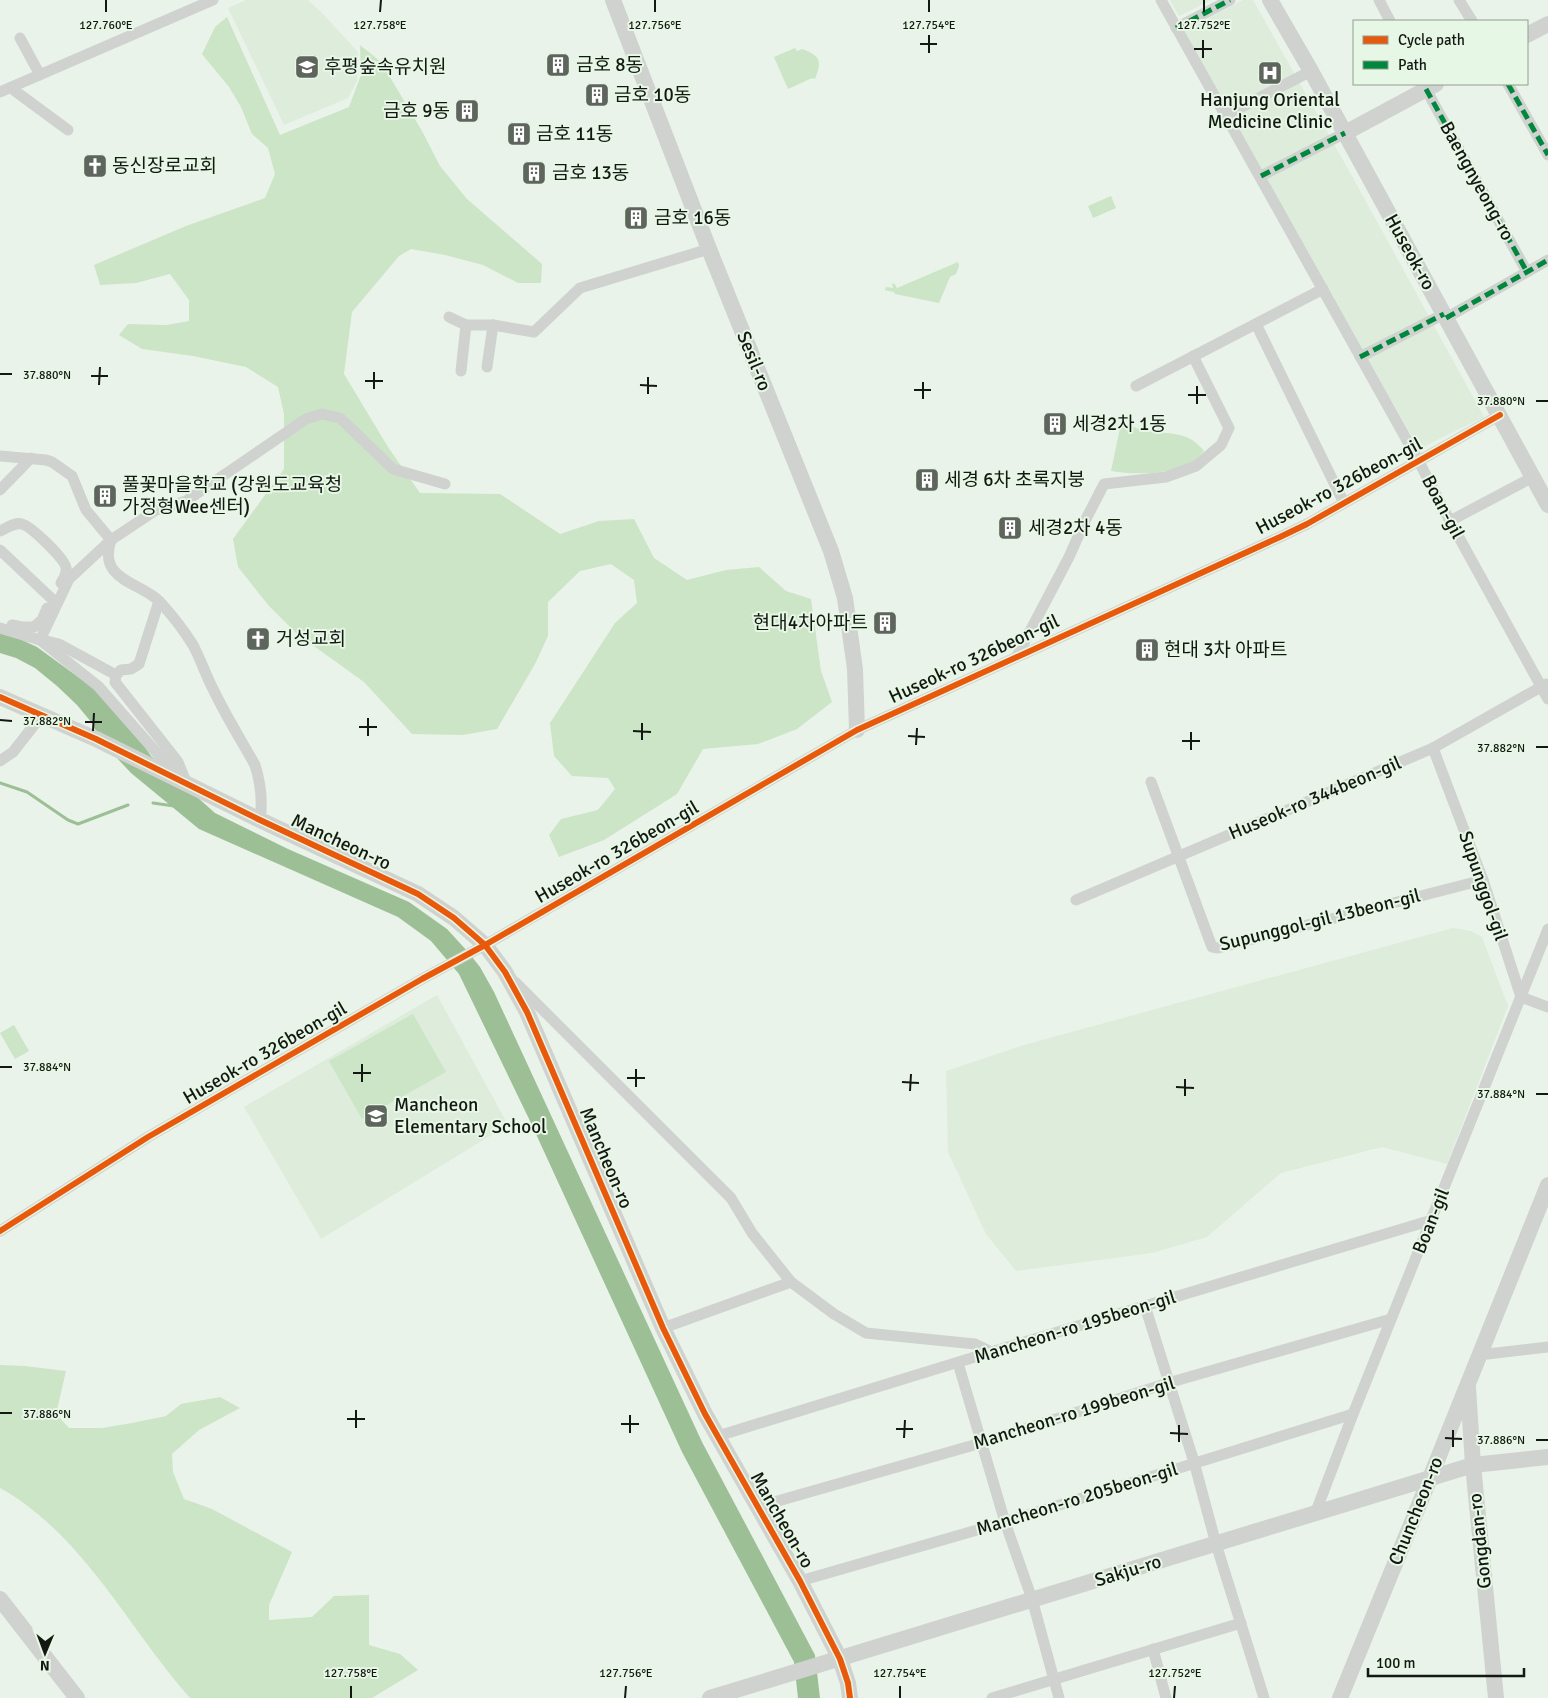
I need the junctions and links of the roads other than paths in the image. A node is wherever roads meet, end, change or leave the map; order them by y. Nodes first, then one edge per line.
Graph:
1 (213, 0) edge
2 (613, 0) edge
3 (1161, 0) edge
4 (1230, 0) edge
5 (1270, 0) edge
6 (1379, 0) edge
7 (1460, 0) edge
8 (1389, 20) edge
9 (1471, 20) edge
10 (1548, 24) edge
11 (1176, 28) junction
12 (1528, 34) edge
13 (20, 38) dead end
14 (1311, 71) junction
15 (40, 75) junction
16 (1509, 85) edge
17 (1429, 86) edge
18 (5, 90) edge
19 (1226, 115) junction
20 (68, 130) dead end
21 (1345, 133) junction
22 (1548, 155) edge
23 (1261, 176) junction
24 (709, 249) junction
25 (1548, 260) edge
26 (1527, 272) junction
27 (1323, 289) junction
28 (449, 316) dead end
29 (1445, 316) junction
30 (1256, 324) junction
31 (466, 325) junction
32 (493, 325) junction
33 (1193, 356) junction
34 (1360, 357) junction
35 (487, 367) dead end
36 (461, 371) dead end
37 (1136, 386) dead end
38 (1500, 415) junction
39 (0, 456) edge
40 (31, 458) junction
41 (1418, 460) junction
42 (1533, 477) junction
43 (445, 484) dead end
44 (0, 490) edge
45 (1344, 503) junction
46 (1548, 505) edge
47 (1450, 521) junction
48 (0, 531) edge
49 (111, 540) junction
50 (0, 550) edge
51 (52, 599) junction
52 (159, 601) junction
53 (0, 623) edge
54 (0, 628) edge
55 (40, 640) junction
56 (1017, 656) junction
57 (116, 675) junction
58 (1545, 685) edge
59 (0, 697) edge
60 (1548, 698) edge
61 (42, 715) junction
62 (857, 730) junction
63 (1433, 748) junction
64 (0, 761) edge
65 (182, 780) junction
66 (1151, 782) dead end
67 (260, 820) junction
68 (1178, 857) junction
69 (1483, 880) junction
70 (1076, 900) dead end
71 (1548, 929) edge
72 (479, 948) junction
73 (505, 972) junction
74 (1521, 997) junction
75 (1548, 1007) edge
76 (1548, 1187) edge
77 (1432, 1220) junction
78 (0, 1231) edge
79 (791, 1282) junction
80 (1145, 1306) junction
81 (1391, 1319) junction
82 (663, 1328) junction
83 (1548, 1347) edge
84 (991, 1352) junction
85 (1480, 1355) junction
86 (958, 1363) junction
87 (1168, 1383) junction
88 (1468, 1383) junction
89 (1353, 1414) junction
90 (718, 1436) junction
91 (981, 1443) junction
92 (1548, 1457) edge
93 (1194, 1462) junction
94 (1473, 1465) junction
95 (1430, 1478) junction
96 (757, 1508) junction
97 (1315, 1514) junction
98 (1005, 1522) junction
99 (1216, 1544) junction
100 (800, 1581) junction
101 (0, 1599) edge
102 (1032, 1599) junction
103 (1241, 1623) junction
104 (1153, 1649) junction
105 (840, 1659) junction
106 (1054, 1680) junction
107 (78, 1698) edge
108 (710, 1698) edge
109 (850, 1698) edge
110 (992, 1698) edge
111 (1059, 1698) edge
112 (1166, 1698) edge
113 (1264, 1698) edge
114 (1340, 1698) edge
115 (1496, 1698) edge

1 - 15 street
2 - 24 street, Sesil-ro
3 - 11 street, Boan-gil
4 - 11 street
5 - 14 street, Huseok-ro
6 - 8 street
7 - 9 street
10 - 12 street
11 - 19 street, Boan-gil
13 - 15 street
14 - 19 street
14 - 21 street, Huseok-ro
15 - 18 street
16 - 22 street
17 - 21 street, Baengnyeong-ro
17 - 26 street, Baengnyeong-ro
18 - 20 street
19 - 23 street, Boan-gil
21 - 23 street
21 - 29 street, Huseok-ro
23 - 27 street, Boan-gil
24 - 32 street
24 - 62 street, Sesil-ro
25 - 26 street
26 - 29 street
27 - 30 street
27 - 34 street, Boan-gil
28 - 31 street
29 - 34 street
29 - 38 street, Huseok-ro
30 - 33 street
30 - 45 street, Huseok-ro 326beon-gil
31 - 32 street
31 - 36 street
32 - 35 street
33 - 37 street
33 - 56 street, Huseok-ro 326beon-gil
34 - 41 street, Boan-gil
38 - 41 street, Huseok-ro 326beon-gil
38 - 42 street, Huseok-ro
39 - 40 street
40 - 44 street
40 - 49 street
41 - 45 street, Huseok-ro 326beon-gil
41 - 47 street, Boan-gil
42 - 46 street, Huseok-ro
42 - 47 street
43 - 49 street
45 - 56 street, Huseok-ro 326beon-gil
47 - 58 street, Boan-gil
48 - 51 street
49 - 52 street
49 - 55 street
50 - 51 street
51 - 53 street
52 - 57 street
52 - 67 street
54 - 55 street
55 - 57 street
55 - 65 street
56 - 62 street, Huseok-ro 326beon-gil
57 - 65 street
58 - 60 street, Boan-gil
58 - 63 street, Huseok-ro 344beon-gil
59 - 61 street
61 - 64 street
61 - 65 street, Mancheon-ro
62 - 72 street, Huseok-ro 326beon-gil
63 - 68 street, Huseok-ro 344beon-gil
63 - 69 street, Supunggol-gil
65 - 67 street, Mancheon-ro
66 - 68 street, Supunggol-gil 13beon-gil
67 - 72 street, Mancheon-ro
68 - 69 street, Supunggol-gil 13beon-gil
68 - 70 street, Huseok-ro 344beon-gil
69 - 74 street, Supunggol-gil
71 - 74 street, Boan-gil
72 - 73 street, Mancheon-ro
72 - 78 street, Huseok-ro 326beon-gil
73 - 79 street, Mancheon-ro
73 - 82 street, Mancheon-ro
74 - 75 street
74 - 77 street, Boan-gil
76 - 85 street, Chuncheon-ro
77 - 80 street, Mancheon-ro 195beon-gil
77 - 81 street, Boan-gil
79 - 82 street
79 - 84 street, Mancheon-ro
80 - 84 street, Mancheon-ro 195beon-gil
80 - 87 street
81 - 87 street, Mancheon-ro 199beon-gil
81 - 89 street, Boan-gil
82 - 90 street, Mancheon-ro
83 - 85 street
84 - 86 street, Mancheon-ro 195beon-gil
85 - 88 street, Chuncheon-ro
86 - 90 street, Mancheon-ro 195beon-gil
86 - 91 street
87 - 91 street, Mancheon-ro 199beon-gil
87 - 93 street
88 - 94 street, Gongdan-ro
88 - 95 street, Chuncheon-ro
89 - 93 street, Mancheon-ro 205beon-gil
89 - 97 street, Boan-gil
90 - 96 street, Mancheon-ro
91 - 96 street, Mancheon-ro 199beon-gil
91 - 98 street
92 - 94 street, Sakju-ro
93 - 98 street, Mancheon-ro 205beon-gil
93 - 99 street
94 - 95 street, Sakju-ro
94 - 115 street, Gongdan-ro
95 - 97 street, Sakju-ro
95 - 114 street, Chuncheon-ro
96 - 100 street, Mancheon-ro
97 - 99 street, Sakju-ro
98 - 100 street, Mancheon-ro 205beon-gil
98 - 102 street
99 - 102 street, Sakju-ro
99 - 103 street
100 - 105 street, Mancheon-ro
101 - 107 street
102 - 105 street, Sakju-ro
102 - 106 street
103 - 104 street
103 - 113 street
104 - 106 street
104 - 112 street
105 - 108 street, Sakju-ro
105 - 109 street, Mancheon-ro
106 - 110 street
106 - 111 street

